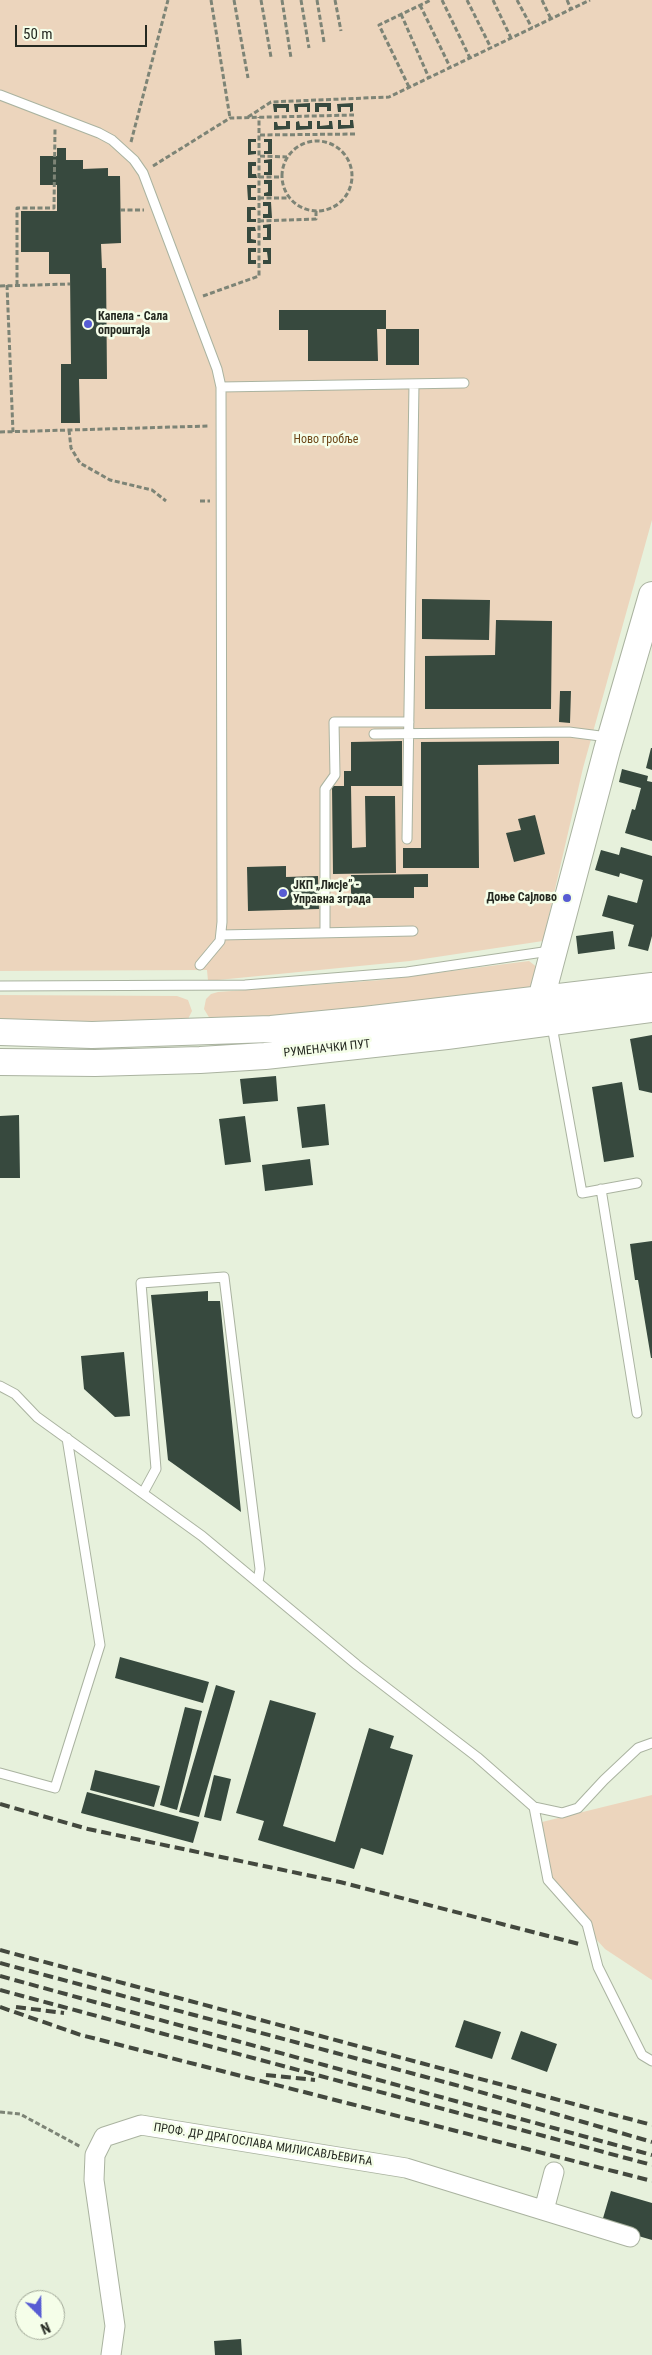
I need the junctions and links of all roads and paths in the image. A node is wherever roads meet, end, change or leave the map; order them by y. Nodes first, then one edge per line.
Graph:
1 (168, 0) edge
2 (211, 0) edge
3 (234, 0) edge
4 (261, 0) edge
5 (282, 0) edge
6 (301, 0) edge
7 (317, 0) edge
8 (335, 0) edge
9 (431, 0) edge
10 (442, 0) edge
11 (467, 0) edge
12 (493, 0) edge
13 (517, 0) edge
14 (542, 0) edge
15 (567, 0) edge
16 (590, 0) edge
17 (420, 5) junction
18 (571, 9) junction
19 (401, 14) junction
20 (551, 19) junction
21 (532, 28) junction
22 (341, 31) dead end
23 (511, 38) junction
24 (324, 42) dead end
25 (309, 48) dead end
26 (491, 48) junction
27 (271, 57) dead end
28 (291, 58) dead end
29 (470, 58) junction
30 (450, 68) junction
31 (248, 78) dead end
32 (429, 78) junction
33 (409, 87) junction
34 (0, 95) edge
35 (354, 115) dead end
36 (54, 116) junction
37 (248, 117) junction
38 (259, 117) junction
39 (230, 118) junction
40 (317, 134) junction
41 (355, 134) dead end
42 (260, 135) junction
43 (317, 141) junction
44 (128, 154) junction
45 (260, 156) junction
46 (287, 157) junction
47 (143, 173) junction
48 (260, 177) junction
49 (282, 177) junction
50 (259, 198) junction
51 (290, 198) junction
52 (120, 210) dead end
53 (157, 210) junction
54 (316, 210) junction
55 (259, 221) junction
56 (70, 284) dead end
57 (7, 285) junction
58 (17, 285) junction
59 (0, 286) edge
60 (190, 301) junction
61 (464, 383) dead end
62 (414, 384) junction
63 (221, 387) junction
64 (77, 423) dead end
65 (220, 426) junction
66 (69, 430) junction
67 (77, 430) junction
68 (0, 432) edge
69 (13, 432) junction
70 (166, 500) dead end
71 (652, 595) edge
72 (409, 722) junction
73 (374, 734) dead end
74 (409, 734) junction
75 (611, 737) junction
76 (407, 839) dead end
77 (413, 931) dead end
78 (325, 932) junction
79 (221, 934) junction
80 (552, 950) junction
81 (200, 965) dead end
82 (0, 986) edge
83 (652, 986) edge
84 (541, 999) junction
85 (652, 1009) edge
86 (551, 1023) junction
87 (0, 1032) edge
88 (0, 1062) edge
89 (637, 1184) dead end
90 (601, 1189) junction
91 (0, 1386) edge
92 (637, 1413) dead end
93 (67, 1438) junction
94 (143, 1493) junction
95 (258, 1582) junction
96 (652, 1742) edge
97 (0, 1773) edge
98 (534, 1807) junction
99 (652, 2061) edge
100 (0, 2112) edge
101 (95, 2155) junction
102 (554, 2172) dead end
103 (544, 2210) junction
104 (630, 2237) dead end
105 (111, 2355) edge

1 - 44 path
2 - 39 path
3 - 31 path
4 - 27 path
5 - 28 path
6 - 25 path
7 - 24 path
8 - 22 path
9 - 17 path
10 - 29 path
11 - 26 path
12 - 23 path
13 - 21 path
14 - 20 path
15 - 18 path
16 - 18 path
17 - 19 path
17 - 30 path
18 - 20 path
19 - 32 path
19 - 33 path
20 - 21 path
21 - 23 path
23 - 26 path
26 - 29 path
29 - 30 path
30 - 32 path
32 - 33 path
33 - 37 path
34 - 36 lane
35 - 38 path
36 - 44 lane
36 - 58 path
37 - 38 path
37 - 39 path
38 - 42 path
39 - 47 path
40 - 41 path
40 - 42 path
40 - 43 path
42 - 45 path
43 - 46 path
43 - 54 path
44 - 47 lane
45 - 46 path
45 - 48 path
46 - 49 path
47 - 53 lane
48 - 49 path
48 - 50 path
49 - 51 path
50 - 51 path
50 - 55 path
51 - 54 path
52 - 53 path
53 - 60 lane
54 - 55 path
55 - 60 path
56 - 58 path
57 - 58 path
57 - 59 path
57 - 69 path
60 - 63 lane
61 - 62 lane
62 - 63 lane
62 - 72 lane
63 - 65 lane
64 - 67 path
65 - 67 path
65 - 79 lane
66 - 67 path
66 - 69 path
66 - 70 path
68 - 69 path
71 - 75 main road
72 - 74 lane
72 - 78 lane
73 - 74 lane
74 - 75 lane
74 - 76 lane
75 - 80 main road
77 - 78 lane
78 - 79 lane
79 - 81 lane
80 - 82 lane
80 - 84 main road
83 - 84 main road, РУМЕНАЧКИ ПУТ
84 - 87 main road, РУМЕНАЧКИ ПУТ
85 - 86 main road, РУМЕНАЧКИ ПУТ
86 - 88 main road, РУМЕНАЧКИ ПУТ
86 - 90 lane
89 - 90 lane
90 - 92 lane
91 - 93 lane
93 - 94 lane
93 - 97 lane
94 - 95 lane
94 - 95 lane
95 - 98 lane
96 - 98 lane
98 - 99 lane
100 - 101 path
101 - 103 street, ПРОФ. ДР ДРАГОСЛАВА МИЛИСАВЉЕВИЋА
101 - 105 street
102 - 103 street
103 - 104 street, ПРОФ. ДР ДРАГОСЛАВА МИЛИСАВЉЕВИЋА

